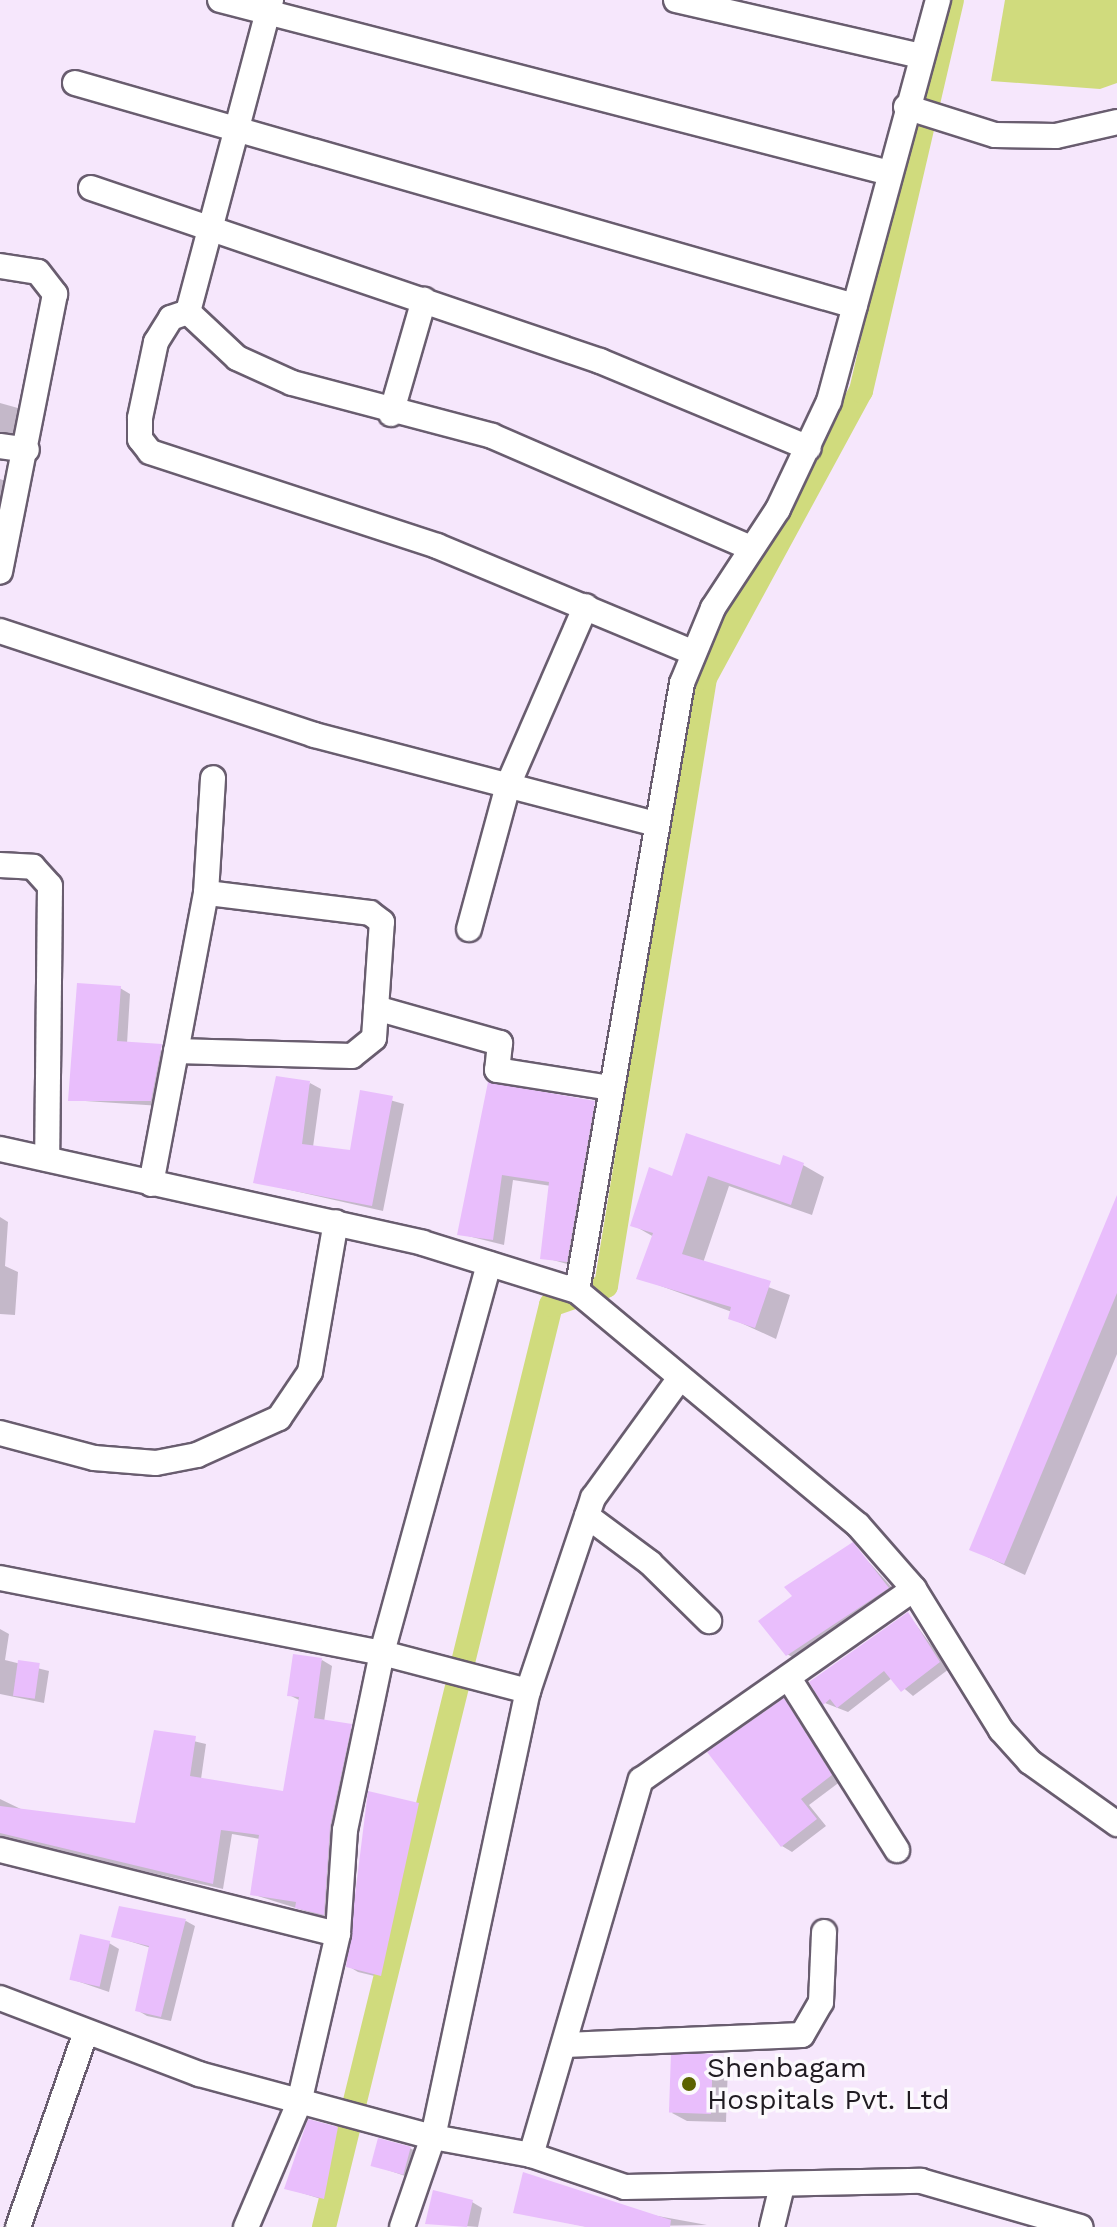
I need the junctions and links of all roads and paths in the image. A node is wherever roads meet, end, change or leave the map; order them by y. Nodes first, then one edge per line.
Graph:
1 (220, 0) edge
2 (676, 0) edge
3 (938, 0) edge
4 (270, 8) edge
5 (920, 56) junction
6 (75, 83) dead end
7 (922, 112) junction
8 (1117, 122) edge
9 (236, 128) junction
10 (890, 173) junction
11 (91, 188) dead end
12 (213, 226) junction
13 (0, 266) edge
14 (424, 300) junction
15 (855, 306) junction
16 (188, 312) junction
17 (391, 414) junction
18 (0, 446) edge
19 (809, 448) junction
20 (27, 450) junction
21 (751, 548) junction
22 (0, 572) edge
23 (586, 606) junction
24 (0, 631) edge
25 (692, 652) junction
26 (213, 778) dead end
27 (508, 785) junction
28 (656, 824) junction
29 (0, 865) edge
30 (206, 893) junction
31 (469, 929) dead end
32 (376, 1008) junction
33 (176, 1051) junction
34 (611, 1088) junction
35 (0, 1149) edge
36 (47, 1159) junction
37 (151, 1184) junction
38 (336, 1222) junction
39 (489, 1264) junction
40 (581, 1295) junction
41 (679, 1379) junction
42 (0, 1433) edge
43 (587, 1516) junction
44 (0, 1578) edge
45 (914, 1589) junction
46 (709, 1621) dead end
47 (382, 1653) junction
48 (790, 1680) junction
49 (528, 1691) junction
50 (1117, 1824) edge
51 (0, 1850) edge
52 (897, 1850) dead end
53 (824, 1932) dead end
54 (338, 1934) junction
55 (0, 1998) edge
56 (86, 2032) junction
57 (565, 2045) junction
58 (299, 2103) junction
59 (433, 2137) junction
60 (531, 2155) junction
61 (782, 2186) junction
62 (18, 2227) edge
63 (246, 2227) edge
64 (402, 2227) edge
65 (772, 2227) edge
66 (1080, 2227) edge

1 - 4 street
2 - 5 street
3 - 5 street
4 - 9 street
4 - 10 street
5 - 7 street
6 - 9 street
7 - 8 street
7 - 10 street
9 - 12 street
9 - 15 street
10 - 15 street
11 - 12 street
12 - 14 street
12 - 16 street
13 - 20 street
14 - 17 street
14 - 19 street
15 - 19 street
16 - 17 street
16 - 23 street
17 - 21 street
18 - 20 street
19 - 21 street
20 - 22 street
21 - 25 street
23 - 25 street
23 - 27 street
24 - 27 street
25 - 28 street
26 - 30 street
27 - 28 street
27 - 31 street
28 - 34 street
29 - 36 street
30 - 32 street
30 - 33 street
32 - 33 street
32 - 34 street
33 - 37 street
34 - 40 street
35 - 36 street
36 - 37 street
37 - 38 street
38 - 39 street
38 - 42 street
39 - 40 street
39 - 47 street
40 - 41 street
41 - 43 street
41 - 45 street
43 - 46 street
43 - 49 street
44 - 47 street
45 - 48 street
45 - 50 street
47 - 49 street
47 - 54 street
48 - 52 street
48 - 57 street
49 - 59 street
51 - 54 street
53 - 57 street
54 - 58 street
55 - 56 street
56 - 58 street
56 - 62 street
57 - 60 street
58 - 59 street
58 - 63 street
59 - 60 street
59 - 64 street
60 - 61 street
61 - 65 street
61 - 66 street

